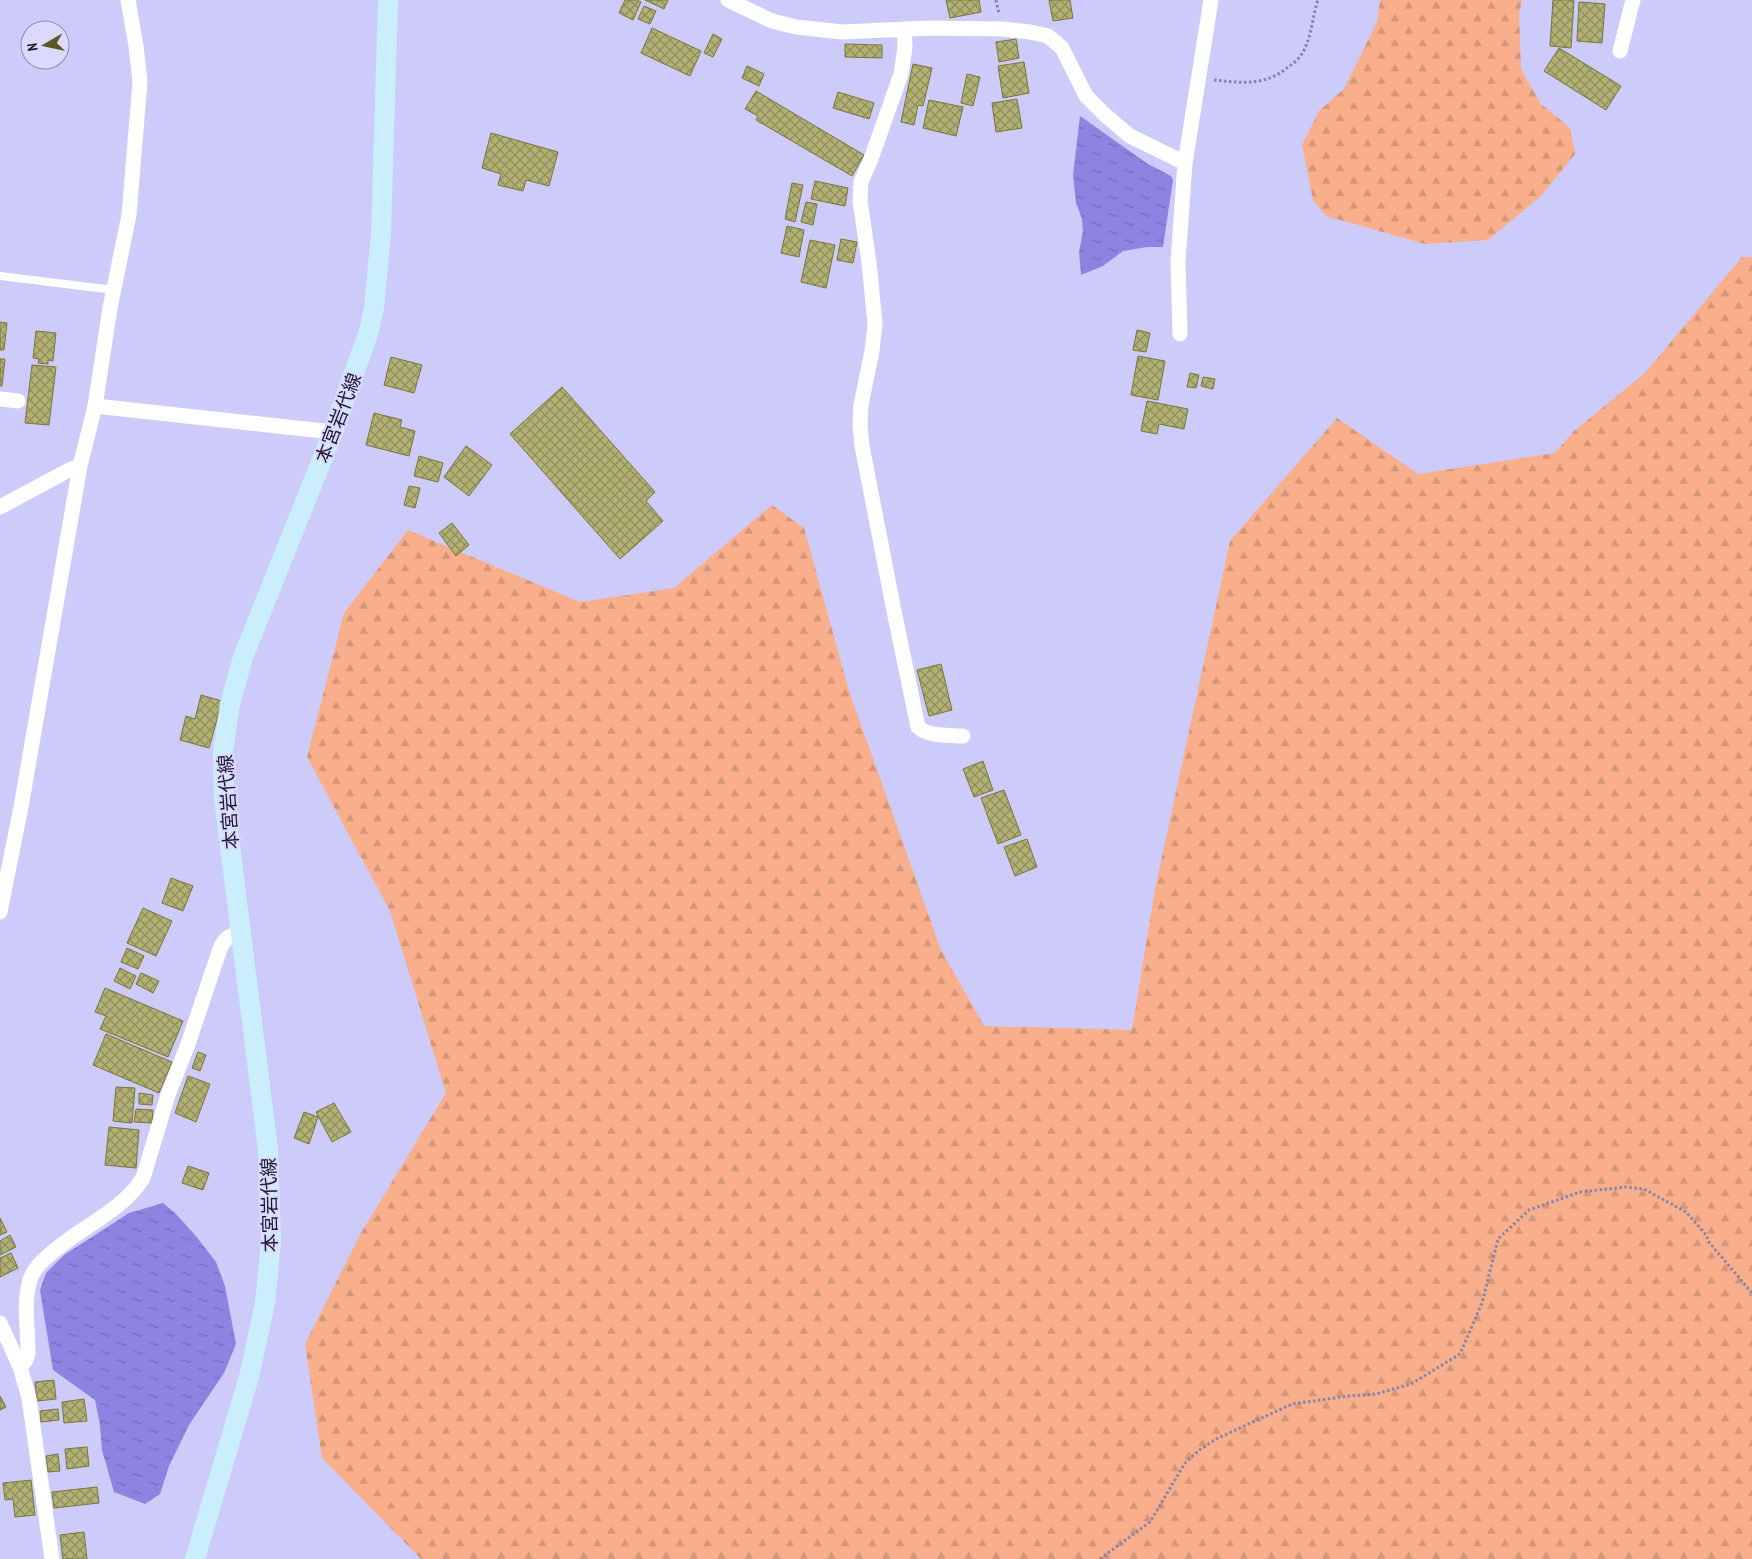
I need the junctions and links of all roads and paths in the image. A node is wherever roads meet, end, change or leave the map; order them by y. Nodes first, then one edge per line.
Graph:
1 (128, 0) edge
2 (388, 0) edge
3 (728, 0) edge
4 (1211, 0) edge
5 (1318, 0) edge
6 (1633, 0) edge
7 (904, 29) junction
8 (1620, 51) dead end
9 (1199, 78) junction
10 (1185, 164) junction
11 (0, 276) edge
12 (114, 290) junction
13 (1180, 334) dead end
14 (0, 399) edge
15 (18, 401) dead end
16 (95, 406) junction
17 (333, 432) junction
18 (80, 466) junction
19 (0, 507) edge
20 (963, 736) dead end
21 (0, 912) edge
22 (240, 931) junction
23 (1752, 1293) edge
24 (0, 1323) edge
25 (5, 1349) edge
26 (20, 1366) junction
27 (52, 1559) edge
28 (195, 1559) edge
29 (1100, 1559) edge

1 - 12 street
2 - 17 main road, 本宮岩代線
3 - 7 street
4 - 9 street
5 - 9 path
6 - 8 street
7 - 10 street
7 - 20 street
9 - 10 street
10 - 13 street
11 - 12 lane
12 - 16 street
14 - 15 street
16 - 17 street
16 - 18 street
17 - 22 main road, 本宮岩代線
18 - 19 street
18 - 21 street
22 - 26 street
22 - 28 main road, 本宮岩代線
23 - 29 path
24 - 25 street
25 - 26 street
26 - 27 street

